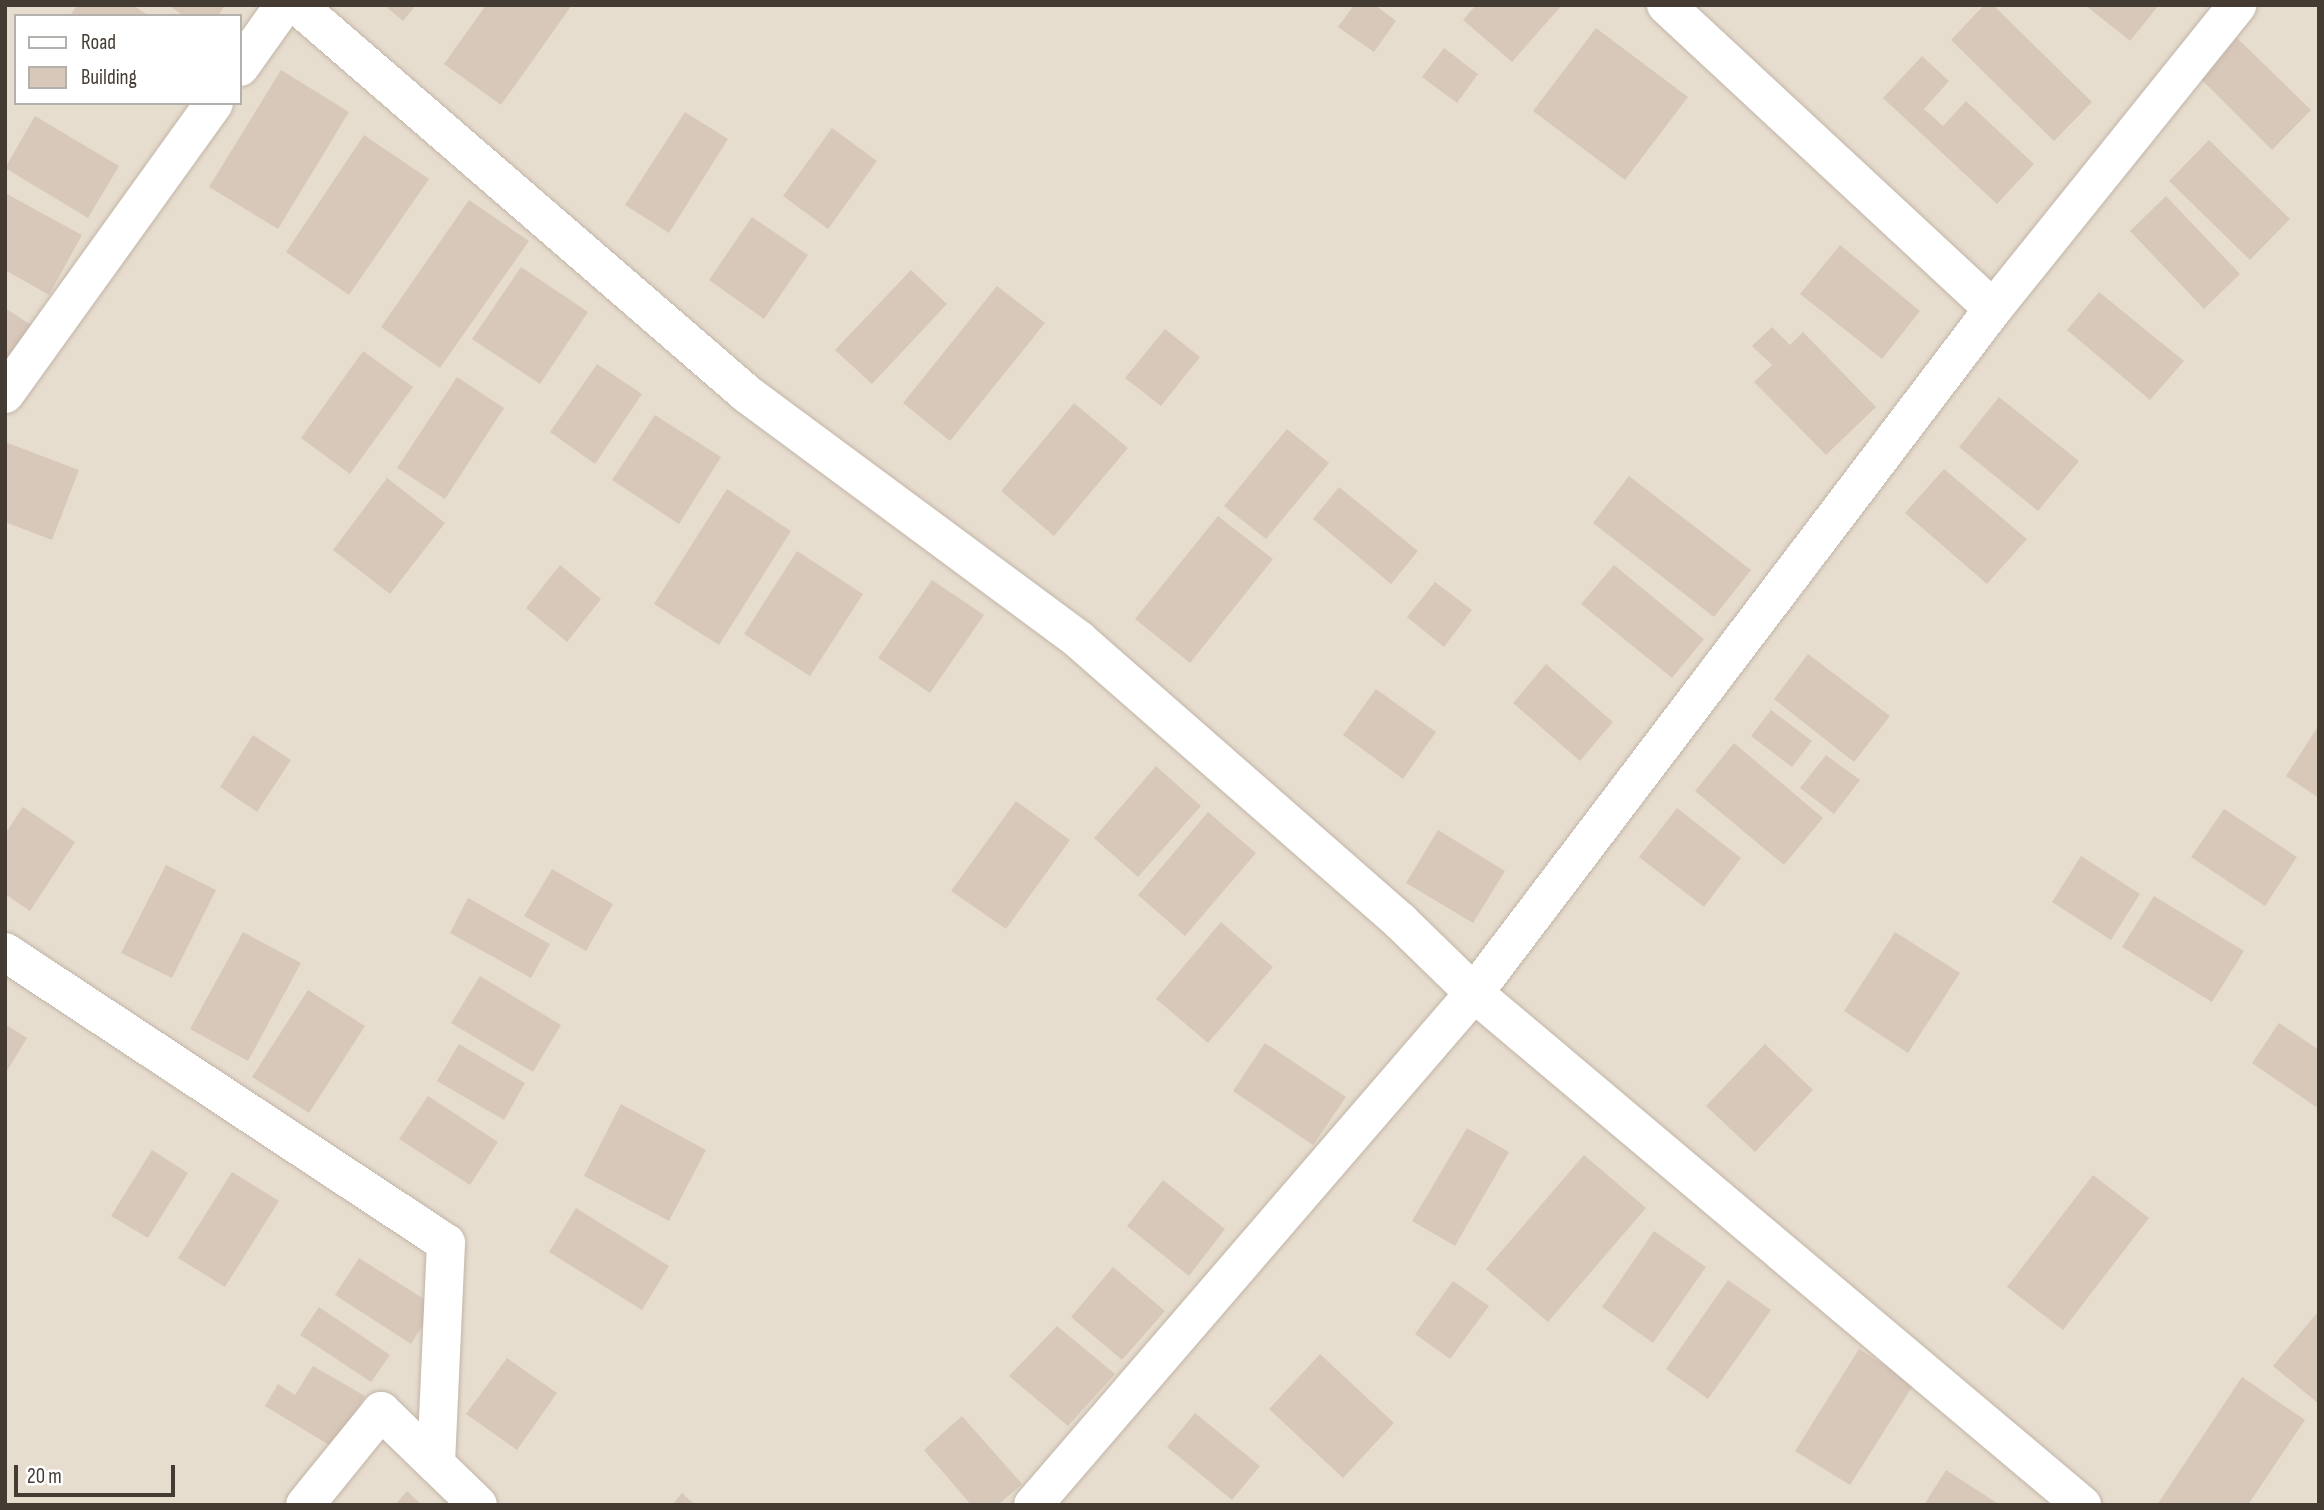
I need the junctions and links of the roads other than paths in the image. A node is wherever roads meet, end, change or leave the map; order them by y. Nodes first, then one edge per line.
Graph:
1 (284, 5) edge
2 (297, 5) edge
3 (1666, 5) edge
4 (2237, 5) edge
5 (242, 64) edge
6 (213, 105) edge
7 (1993, 309) junction
8 (5, 394) edge
9 (5, 952) edge
10 (1474, 993) junction
11 (436, 1464) junction
12 (1038, 1503) edge
13 (305, 1505) edge
14 (478, 1505) edge
15 (2082, 1505) edge

1 - 5 street
2 - 10 street
3 - 7 street
4 - 7 street
6 - 8 street
7 - 10 street
9 - 11 street
10 - 12 street
10 - 15 street
11 - 13 street
11 - 14 street

